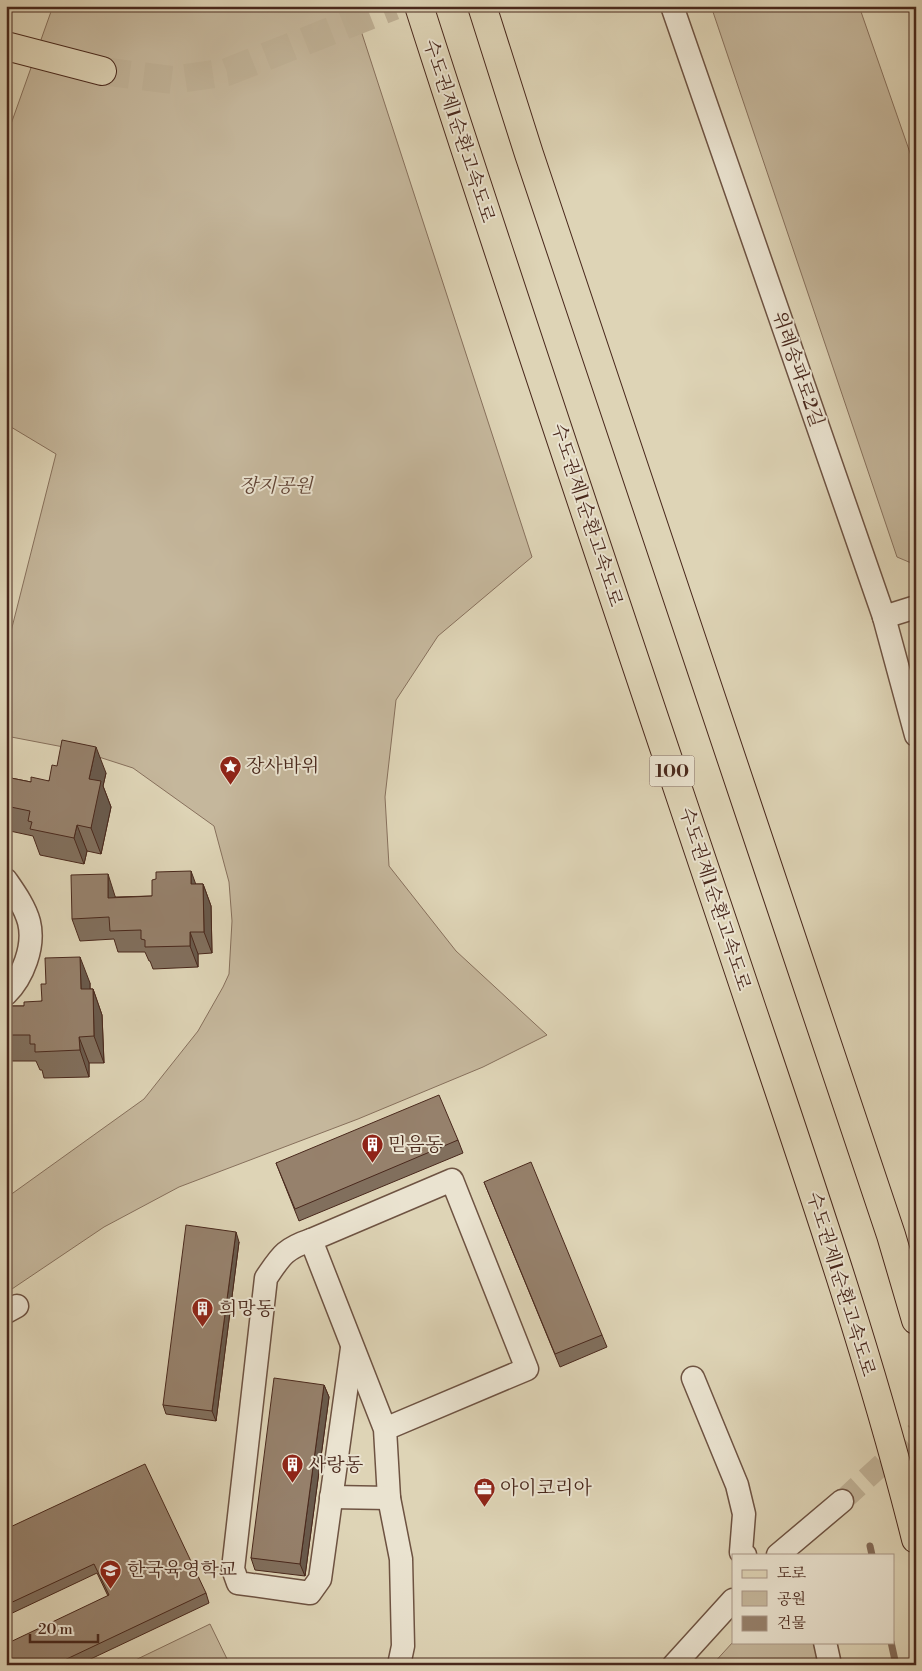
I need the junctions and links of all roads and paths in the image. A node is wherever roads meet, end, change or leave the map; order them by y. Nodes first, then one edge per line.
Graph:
1 (419, 6) edge
2 (482, 6) edge
3 (672, 6) edge
4 (6, 46) edge
5 (102, 71) tunnel mouth
6 (916, 607) edge
7 (884, 617) junction
8 (916, 735) edge
9 (6, 880) edge
10 (6, 994) edge
11 (310, 1240) junction
12 (916, 1320) edge
13 (352, 1346) junction
14 (693, 1378) dead end
15 (385, 1429) junction
16 (331, 1497) junction
17 (389, 1498) junction
18 (842, 1501) tunnel mouth
19 (916, 1539) edge
20 (802, 1545) edge
21 (744, 1554) edge
22 (780, 1554) edge
23 (732, 1601) edge
24 (825, 1644) edge
25 (399, 1665) edge
26 (674, 1665) edge
27 (830, 1665) edge

1 - 19 main road, 수도권제1순환고속도로 / 100
2 - 12 main road
3 - 7 street, 위례송파로2길
4 - 5 main road
6 - 7 street
7 - 8 street, 위례송파로2길
9 - 10 street
11 - 13 street
11 - 15 street
11 - 16 street
13 - 15 street
13 - 16 street
14 - 21 street
15 - 17 street
16 - 17 street
17 - 25 street
18 - 20 street
20 - 22 street
23 - 26 street
24 - 27 street

